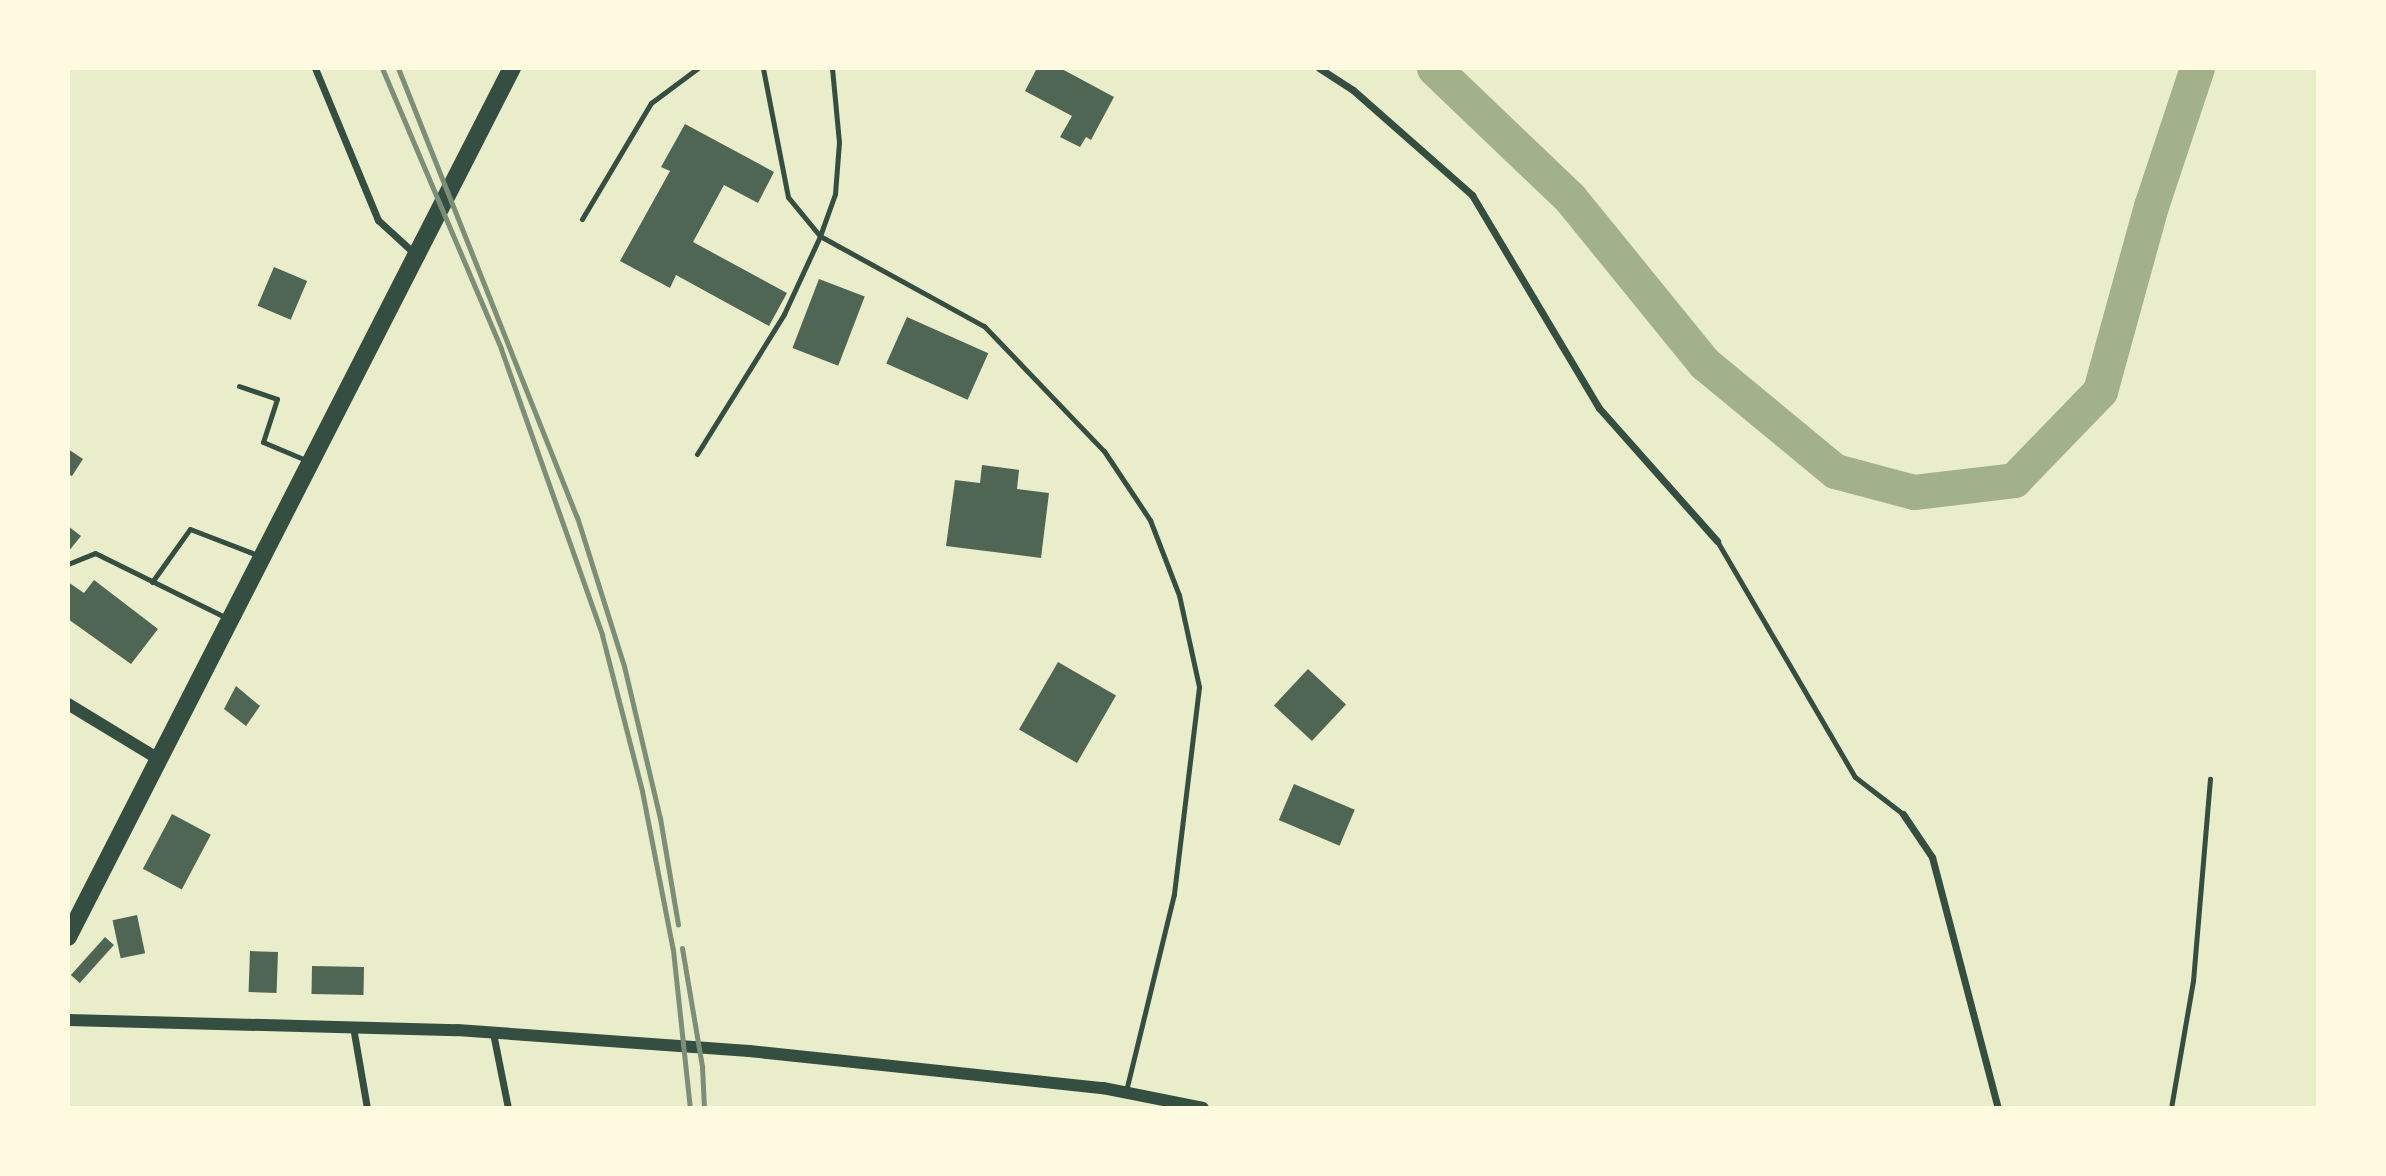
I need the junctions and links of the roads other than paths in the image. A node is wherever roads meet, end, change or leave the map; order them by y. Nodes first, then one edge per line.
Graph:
1 (315, 68) edge
2 (512, 68) edge
3 (698, 68) edge
4 (763, 68) edge
5 (832, 68) edge
6 (1319, 68) edge
7 (582, 219) dead end
8 (820, 236) junction
9 (416, 255) junction
10 (239, 386) dead end
11 (697, 454) dead end
12 (311, 462) junction
13 (1717, 541) joint
14 (262, 557) junction
15 (68, 564) edge
16 (152, 582) junction
17 (230, 620) junction
18 (68, 704) edge
19 (160, 760) junction
20 (2210, 779) dead end
21 (1903, 814) joint
22 (68, 937) edge
23 (68, 1020) edge
24 (353, 1027) junction
25 (494, 1033) junction
26 (1126, 1091) junction
27 (367, 1108) edge
28 (508, 1108) edge
29 (1203, 1108) edge
30 (1998, 1108) edge
31 (2171, 1108) edge

1 - 9 street
2 - 9 main road
3 - 7 lane
4 - 8 lane
5 - 8 lane
6 - 13 street
8 - 11 lane
8 - 26 lane
9 - 12 main road
10 - 12 lane
12 - 14 main road
13 - 21 lane
14 - 16 lane
14 - 17 main road
15 - 16 lane
16 - 17 lane
17 - 19 main road
18 - 19 street
19 - 22 main road
20 - 31 lane
21 - 30 street
23 - 24 street
24 - 25 street
24 - 27 street
25 - 26 street
25 - 28 street
26 - 29 street

